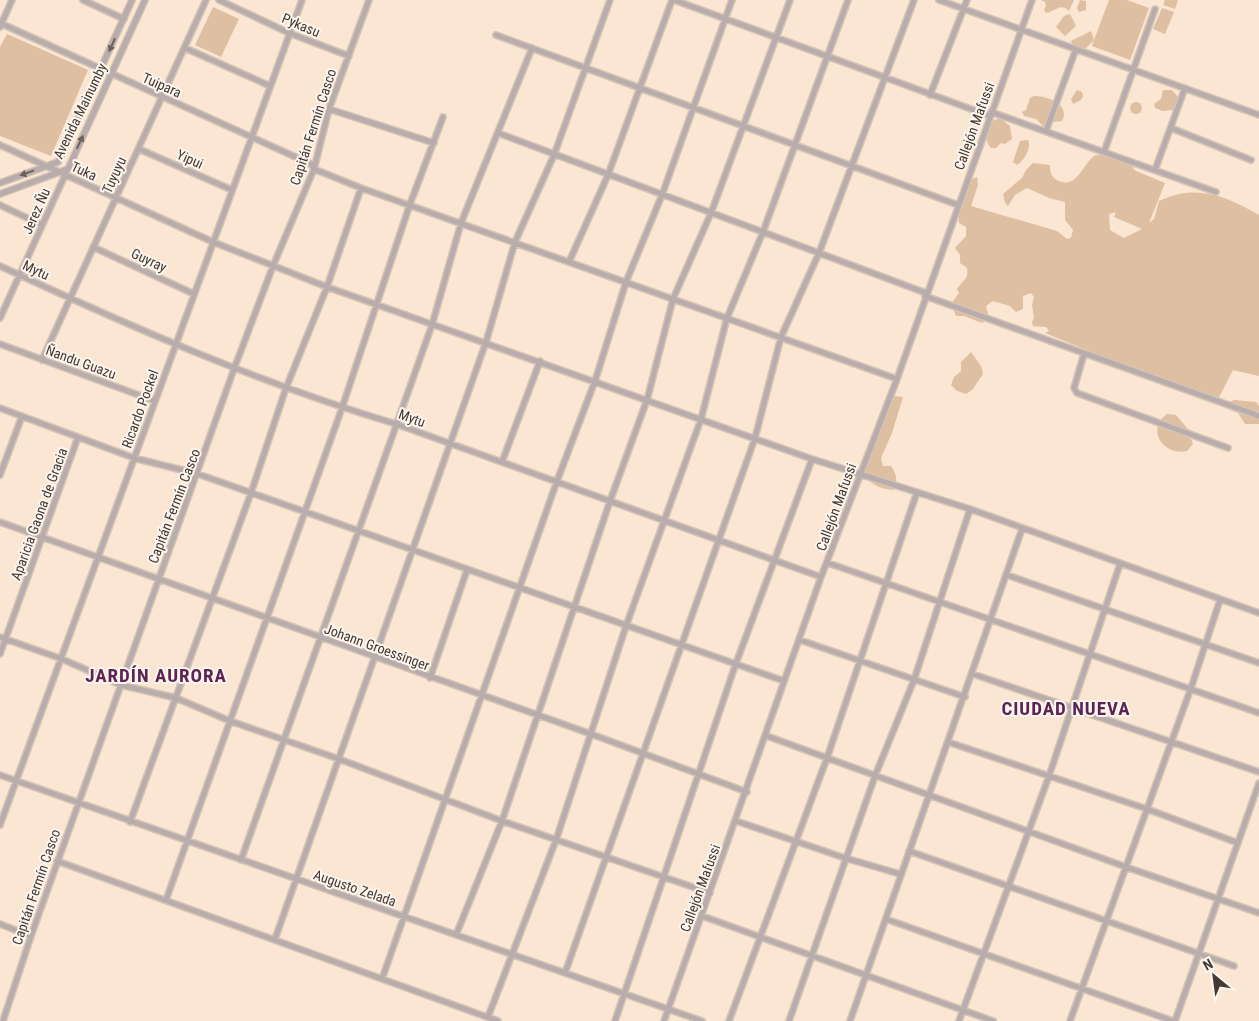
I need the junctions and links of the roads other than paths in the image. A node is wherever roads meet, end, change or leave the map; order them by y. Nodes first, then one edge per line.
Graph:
1 (12, 0) edge
2 (83, 0) edge
3 (132, 0) edge
4 (145, 0) edge
5 (206, 0) edge
6 (219, 0) edge
7 (302, 0) edge
8 (369, 0) edge
9 (610, 0) edge
10 (673, 0) edge
11 (732, 0) edge
12 (790, 0) edge
13 (848, 0) edge
14 (914, 0) edge
15 (939, 0) edge
16 (967, 0) edge
17 (1032, 0) edge
18 (1155, 8) dead end
19 (964, 10) junction
20 (124, 19) junction
21 (725, 19) junction
22 (0, 25) edge
23 (1021, 30) junction
24 (289, 33) junction
25 (496, 35) dead end
26 (776, 38) junction
27 (185, 48) junction
28 (532, 48) junction
29 (1076, 49) junction
30 (348, 56) junction
31 (828, 57) junction
32 (586, 68) junction
33 (101, 70) junction
34 (1134, 70) junction
35 (112, 75) junction
36 (885, 78) junction
37 (270, 86) junction
38 (640, 88) junction
39 (1185, 88) junction
40 (930, 94) junction
41 (163, 98) junction
42 (693, 107) junction
43 (329, 108) junction
44 (991, 114) junction
45 (1259, 115) edge
46 (443, 117) dead end
47 (744, 126) junction
48 (1171, 128) junction
49 (1046, 131) junction
50 (498, 133) junction
51 (251, 138) junction
52 (434, 143) junction
53 (0, 145) edge
54 (795, 145) junction
55 (139, 148) junction
56 (1104, 152) junction
57 (554, 155) junction
58 (1251, 160) dead end
59 (47, 166) junction
60 (852, 166) junction
61 (314, 169) junction
62 (1155, 170) junction
63 (64, 172) junction
64 (608, 175) junction
65 (0, 183) edge
66 (361, 188) junction
67 (232, 190) junction
68 (1216, 192) dead end
69 (0, 194) edge
70 (662, 195) junction
71 (116, 198) junction
72 (410, 204) junction
73 (0, 205) edge
74 (958, 205) junction
75 (712, 213) junction
76 (461, 223) junction
77 (42, 225) junction
78 (763, 232) junction
79 (213, 242) junction
80 (515, 242) junction
81 (94, 248) junction
82 (820, 253) junction
83 (569, 262) junction
84 (0, 266) edge
85 (273, 266) junction
86 (20, 275) junction
87 (626, 282) junction
88 (327, 287) junction
89 (194, 294) junction
90 (926, 295) junction
91 (70, 298) junction
92 (673, 299) junction
93 (377, 304) junction
94 (0, 318) edge
95 (727, 318) junction
96 (432, 325) junction
97 (781, 337) junction
98 (486, 342) junction
99 (0, 344) edge
100 (176, 346) junction
101 (1084, 354) junction
102 (42, 360) junction
103 (540, 362) junction
104 (234, 369) junction
105 (897, 379) junction
106 (595, 381) junction
107 (286, 388) junction
108 (647, 400) junction
109 (155, 401) junction
110 (0, 408) edge
111 (342, 408) junction
112 (22, 416) junction
113 (1259, 416) edge
114 (702, 419) junction
115 (396, 424) junction
116 (78, 437) junction
117 (755, 438) junction
118 (450, 444) junction
119 (1228, 448) dead end
120 (134, 458) junction
121 (812, 459) junction
122 (502, 462) junction
123 (198, 474) junction
124 (0, 475) edge
125 (859, 475) junction
126 (557, 481) junction
127 (917, 492) junction
128 (251, 493) junction
129 (610, 500) junction
130 (970, 509) junction
131 (304, 511) junction
132 (665, 519) junction
133 (0, 522) edge
134 (1022, 529) junction
135 (358, 531) junction
136 (42, 538) junction
137 (719, 541) junction
138 (412, 550) junction
139 (98, 559) junction
140 (774, 559) junction
141 (828, 563) junction
142 (1120, 564) junction
143 (467, 570) junction
144 (1006, 575) junction
145 (822, 577) junction
146 (158, 580) junction
147 (887, 584) junction
148 (520, 589) junction
149 (211, 599) junction
150 (1220, 600) junction
151 (940, 602) junction
152 (574, 608) junction
153 (1106, 609) junction
154 (1259, 614) edge
155 (266, 619) junction
156 (992, 620) junction
157 (626, 626) junction
158 (3, 638) edge
159 (321, 639) junction
160 (800, 640) junction
161 (1205, 644) junction
162 (682, 646) junction
163 (0, 654) edge
164 (1091, 654) junction
165 (375, 658) junction
166 (62, 659) junction
167 (861, 662) junction
168 (1259, 663) edge
169 (735, 666) junction
170 (972, 674) junction
171 (430, 678) junction
172 (914, 680) junction
173 (784, 682) junction
174 (121, 685) junction
175 (1191, 688) junction
176 (481, 696) junction
177 (964, 697) junction
178 (176, 698) junction
179 (1072, 708) junction
180 (1259, 713) edge
181 (538, 716) junction
182 (230, 721) junction
183 (591, 734) junction
184 (767, 736) junction
185 (286, 739) junction
186 (1172, 741) junction
187 (948, 742) junction
188 (643, 754) junction
189 (827, 758) junction
190 (339, 759) junction
191 (1259, 772) edge
192 (698, 773) junction
193 (0, 775) edge
194 (875, 776) junction
195 (1049, 776) junction
196 (16, 781) junction
197 (1259, 783) edge
198 (747, 792) junction
199 (930, 795) junction
200 (446, 799) junction
201 (78, 804) junction
202 (1147, 809) junction
203 (502, 821) junction
204 (736, 821) junction
205 (130, 822) junction
206 (0, 825) edge
207 (1027, 831) junction
208 (556, 840) junction
209 (796, 840) junction
210 (187, 842) junction
211 (1238, 843) junction
212 (909, 851) junction
213 (606, 857) junction
214 (845, 858) junction
215 (241, 860) junction
216 (57, 861) junction
217 (1126, 867) junction
218 (900, 874) junction
219 (662, 877) junction
220 (296, 879) junction
221 (1008, 886) junction
222 (710, 893) junction
223 (1218, 899) junction
224 (166, 900) junction
225 (1259, 913) edge
226 (702, 916) junction
227 (404, 917) junction
228 (886, 919) junction
229 (1106, 921) junction
230 (0, 924) edge
231 (456, 935) junction
232 (31, 936) junction
233 (761, 938) junction
234 (275, 939) junction
235 (512, 954) junction
236 (1199, 954) junction
237 (983, 955) junction
238 (813, 956) junction
239 (1234, 966) dead end
240 (565, 973) junction
241 (866, 975) junction
242 (382, 979) junction
243 (1082, 989) junction
244 (624, 994) junction
245 (669, 1008) junction
246 (963, 1011) junction
247 (488, 1017) junction
248 (2, 1021) edge
249 (498, 1021) edge
250 (614, 1021) edge
251 (664, 1021) edge
252 (702, 1021) edge
253 (729, 1021) edge
254 (789, 1021) edge
255 (850, 1021) edge
256 (959, 1021) edge
257 (993, 1021) edge
258 (1070, 1021) edge
259 (1174, 1021) edge

1 - 22 street
2 - 20 street
3 - 20 street, Avenida Mainumby
4 - 35 street, Avenida Mainumby
5 - 27 street, Tuyuyu
6 - 24 street, Pykasu
7 - 24 street, Ricardo Pockel
8 - 30 street, Capitán Fermín Casco
9 - 32 street
10 - 21 street
10 - 38 street
11 - 21 street
12 - 26 street
13 - 31 street
14 - 36 street
15 - 19 street
16 - 19 street
17 - 23 street, Callejón Mafussi
18 - 34 street
19 - 23 street
19 - 40 street
20 -> 33 street, Avenida Mainumby
21 - 26 street
21 - 42 street
22 - 33 street, Tuipara
23 - 29 street
23 - 44 street, Callejón Mafussi
24 - 30 street, Pykasu
24 - 37 street, Ricardo Pockel
25 - 28 street
26 - 31 street
26 - 47 street
27 - 37 street
27 - 41 street, Tuyuyu
28 - 32 street
28 - 50 street
29 - 34 street
29 - 49 street
30 - 43 street, Capitán Fermín Casco
31 - 36 street
31 - 54 street
32 - 38 street
32 - 57 street
33 - 35 street, Tuipara
33 - 59 street, Avenida Mainumby
34 - 39 street
34 - 56 street
35 - 41 street, Tuipara
63 -> 35 street, Avenida Mainumby
36 - 40 street
36 - 60 street
37 - 51 street, Ricardo Pockel
38 - 42 street
38 - 64 street
39 - 45 street
39 - 48 street
40 - 44 street
41 - 51 street, Tuipara
41 - 55 street, Tuyuyu
42 - 47 street
42 - 70 street
43 - 52 street
43 - 61 street, Capitán Fermín Casco
44 - 49 street
44 - 74 street, Callejón Mafussi
46 - 52 street
47 - 54 street
47 - 75 street
48 - 58 street
48 - 62 street
49 - 56 street
50 - 57 street
50 - 76 street
51 - 61 street, Tuipara
51 - 67 street, Ricardo Pockel
52 - 72 street
53 - 59 street, Tuka
54 - 60 street
54 - 78 street
55 - 67 street, Yipui
55 - 71 street, Tuyuyu
56 - 62 street
57 - 64 street
57 - 80 street
59 - 63 street, Tuka
59 -> 65 street, Avenida Mainumby
60 - 74 street
60 - 82 street
61 - 66 street, Tuipara
61 - 85 street, Capitán Fermín Casco
62 - 68 street
63 - 69 street, Avenida Mainumby
63 - 71 street, Tuka
63 - 77 street, Jerez Ñu
64 - 70 street
64 - 83 street
66 - 72 street, Tuipara
66 - 88 street
67 - 79 street, Ricardo Pockel
70 - 75 street
70 - 87 street
71 - 79 street, Tuka
71 - 81 street, Tuyuyu
72 - 76 street, Tuipara
72 - 93 street
73 - 77 street
74 - 90 street, Callejón Mafussi
75 - 78 street
75 - 92 street
76 - 80 street, Tuipara
76 - 96 street
77 - 86 street, Jerez Ñu
78 - 82 street
78 - 95 street
79 - 85 street, Tuka
79 - 89 street, Ricardo Pockel
80 - 83 street, Tuipara
80 - 98 street
81 - 89 street, Guyray
81 - 91 street, Tuyuyu
82 - 90 street
82 - 97 street
83 - 87 street, Tuipara
84 - 86 street, Mytu
85 - 88 street, Tuka
85 - 104 street, Capitán Fermín Casco
86 - 91 street, Mytu
86 - 94 street, Jerez Ñu
87 - 92 street, Tuipara
87 - 106 street
88 - 93 street, Tuka
88 - 107 street
89 - 100 street, Ricardo Pockel
90 - 101 street
90 - 105 street, Callejón Mafussi
91 - 100 street, Mytu
91 - 102 street, Tuyuyu
92 - 95 street, Tuipara
92 - 108 street
93 - 96 street, Tuka
93 - 111 street
95 - 97 street, Tuipara
95 - 114 street
96 - 98 street, Tuka
96 - 115 street
97 - 105 street, Tuipara
97 - 117 street
98 - 103 street, Tuka
98 - 118 street
99 - 102 street, Ñandu Guazu
100 - 104 street, Mytu
100 - 109 street, Ricardo Pockel
101 - 113 street
101 - 119 street
102 - 109 street, Ñandu Guazu
103 - 106 street, Tuka
103 - 122 street
104 - 107 street, Mytu
104 - 123 street, Capitán Fermín Casco
105 - 125 street, Callejón Mafussi
106 - 108 street, Tuka
106 - 126 street
107 - 111 street, Mytu
107 - 128 street
108 - 114 street, Tuka
108 - 129 street
109 - 120 street, Ricardo Pockel
110 - 112 street
111 - 115 street, Mytu
111 - 131 street
112 - 116 street
112 - 124 street
114 - 117 street, Tuka
114 - 132 street
115 - 118 street, Mytu
115 - 135 street
116 - 120 street
116 - 136 street, Aparicia Gaona de Gracia
117 - 121 street, Tuka
117 - 137 street
118 - 122 street, Mytu
118 - 138 street
120 - 123 street
120 - 139 street, Ricardo Pockel
121 - 125 street, Tuka
121 - 140 street
122 - 126 street, Mytu
123 - 128 street
123 - 146 street, Capitán Fermín Casco
125 - 127 street, Tuka
125 - 141 street, Callejón Mafussi
126 - 129 street, Mytu
126 - 148 street
127 - 130 street, Tuka
127 - 147 street
128 - 131 street
128 - 149 street
129 - 132 street, Mytu
129 - 152 street
130 - 134 street, Tuka
130 - 151 street
131 - 135 street
131 - 155 street
132 - 137 street, Mytu
132 - 157 street
133 - 136 street, Johann Groessinger
134 - 142 street, Tuka
134 - 144 street
135 - 138 street
135 - 159 street
136 - 139 street, Johann Groessinger
136 - 158 street, Aparicia Gaona de Gracia
137 - 140 street, Mytu
137 - 162 street
138 - 143 street
138 - 165 street
139 - 146 street, Johann Groessinger
139 - 166 street, Ricardo Pockel
140 - 145 street, Mytu
140 - 169 street
141 - 145 street, Callejón Mafussi
141 - 147 street
142 - 150 street, Tuka
142 - 153 street
143 - 148 street
143 - 171 street
144 - 153 street
144 - 156 street
145 - 160 street, Callejón Mafussi
146 - 149 street, Johann Groessinger
146 - 174 street, Capitán Fermín Casco
147 - 151 street
147 - 167 street
148 - 152 street
148 - 176 street
149 - 155 street, Johann Groessinger
149 - 178 street
150 - 154 street, Tuka
150 - 161 street
151 - 156 street
151 - 172 street
152 - 157 street
152 - 181 street
153 - 161 street
153 - 164 street
155 - 159 street, Johann Groessinger
155 - 182 street
156 - 164 street
156 - 170 street
157 - 162 street
157 - 183 street
158 - 163 street, Aparicia Gaona de Gracia
158 - 166 street
159 - 165 street, Johann Groessinger
159 - 185 street
160 - 167 street
160 - 173 street, Callejón Mafussi
161 - 168 street
161 - 175 street
162 - 169 street
162 - 188 street
164 - 175 street
164 - 179 street
165 - 171 street, Johann Groessinger
165 - 190 street
166 - 174 street
166 - 196 street, Ricardo Pockel
167 - 172 street
167 - 189 street
169 - 173 street
169 - 192 street
170 - 177 street
170 - 179 street
171 - 176 street, Johann Groessinger
172 - 177 street
172 - 194 street
173 - 184 street, Callejón Mafussi
174 - 178 street
174 - 201 street, Capitán Fermín Casco
175 - 180 street
175 - 186 street
176 - 181 street, Johann Groessinger
176 - 200 street
177 - 187 street
178 - 182 street
178 - 205 street
179 - 186 street
179 - 195 street
181 - 183 street, Johann Groessinger
181 - 203 street
182 - 185 street
182 - 210 street
183 - 188 street, Johann Groessinger
183 - 208 street
184 - 189 street
184 - 198 street, Callejón Mafussi
185 - 190 street
185 - 215 street
186 - 191 street
186 - 202 street
187 - 195 street
187 - 199 street
188 - 192 street, Johann Groessinger
188 - 213 street
189 - 194 street
189 - 209 street
190 - 200 street
190 - 220 street
192 - 198 street, Johann Groessinger
192 - 219 street
193 - 196 street, Augusto Zelada
194 - 199 street
194 - 214 street
195 - 202 street
195 - 207 street
196 - 201 street, Augusto Zelada
196 - 206 street, Ricardo Pockel
197 - 211 street
198 - 204 street, Callejón Mafussi
199 - 207 street
199 - 212 street
200 - 203 street
200 - 227 street
201 - 205 street, Augusto Zelada
201 - 216 street, Capitán Fermín Casco
202 - 211 street
202 - 217 street
203 - 208 street
203 - 231 street
204 - 209 street
204 - 222 street, Callejón Mafussi
205 - 210 street, Augusto Zelada
207 - 217 street
207 - 221 street
208 - 213 street
208 - 235 street
209 - 214 street
209 - 233 street
210 - 215 street, Augusto Zelada
210 - 224 street
211 - 223 street
212 - 218 street
212 - 221 street
213 - 219 street
213 - 240 street
214 - 218 street
214 - 238 street
215 - 220 street, Augusto Zelada
216 - 224 street
216 - 232 street, Capitán Fermín Casco
217 - 223 street
217 - 229 street
218 - 228 street
219 - 222 street
219 - 244 street
220 - 227 street, Augusto Zelada
220 - 234 street
221 - 229 street
221 - 237 street
222 - 226 street, Callejón Mafussi
223 - 225 street
223 - 236 street
224 - 234 street
226 - 233 street
226 - 245 street, Callejón Mafussi
227 - 231 street, Augusto Zelada
227 - 242 street
228 - 237 street
228 - 241 street
229 - 236 street
229 - 243 street
230 - 232 street
231 - 235 street, Augusto Zelada
232 - 248 street, Capitán Fermín Casco
233 - 238 street
233 - 253 street
234 - 242 street
235 - 240 street, Augusto Zelada
235 - 247 street
236 - 239 street
236 - 259 street
237 - 243 street
237 - 246 street
238 - 241 street
238 - 254 street
240 - 244 street, Augusto Zelada
241 - 246 street
241 - 255 street
242 - 247 street
243 - 258 street
243 - 259 street
244 - 245 street, Augusto Zelada
244 - 250 street
245 - 251 street, Callejón Mafussi
245 - 252 street, Augusto Zelada
246 - 256 street
246 - 257 street
247 - 249 street

